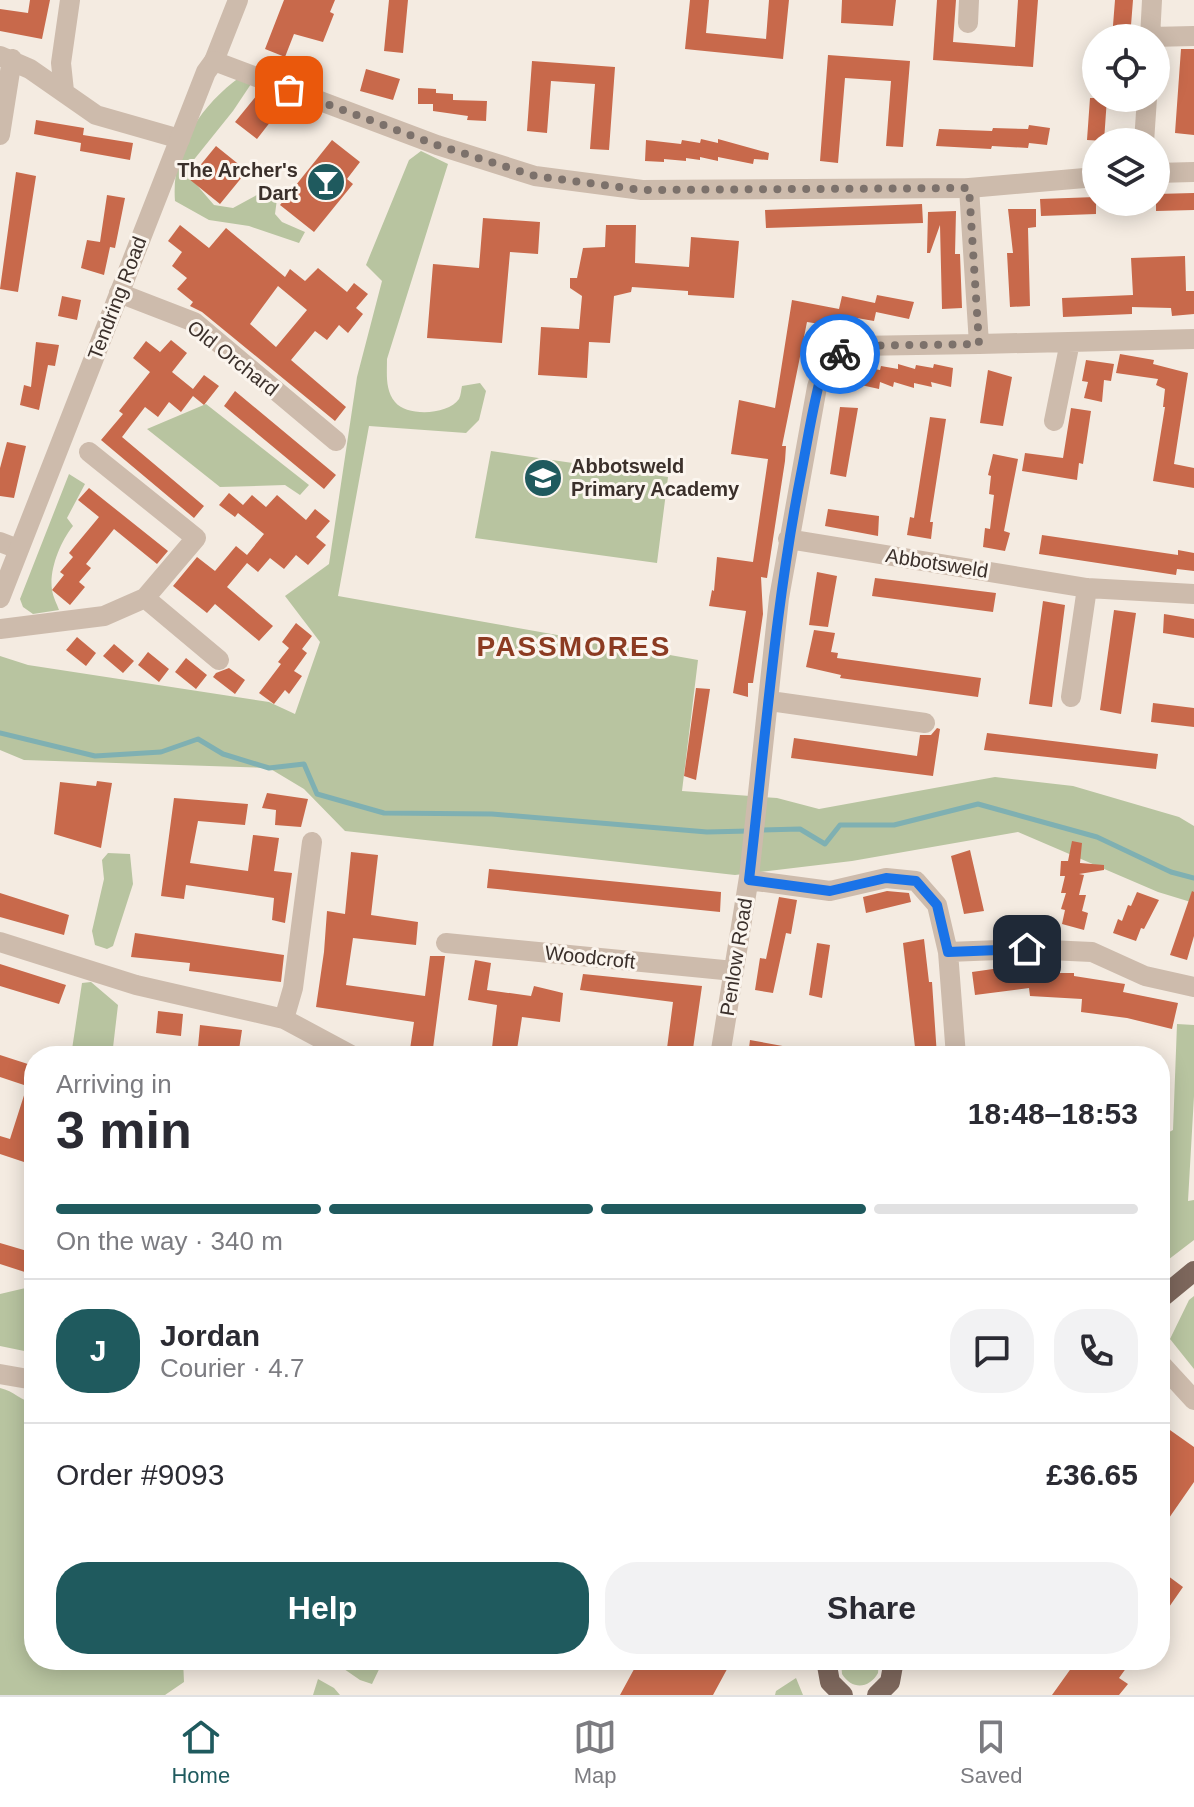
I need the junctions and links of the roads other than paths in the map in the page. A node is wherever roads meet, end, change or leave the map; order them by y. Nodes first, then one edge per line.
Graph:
1 (70, 0) edge
2 (238, 0) edge
3 (969, 0) edge
4 (1152, 0) edge
5 (968, 23) dead end
6 (1151, 24) edge
7 (1194, 36) edge
8 (1170, 37) edge
9 (6, 58) edge
10 (214, 61) junction
11 (64, 91) junction
12 (0, 135) edge
13 (180, 139) junction
14 (1194, 172) edge
15 (1170, 173) edge
16 (1082, 178) edge
17 (969, 188) junction
18 (119, 293) junction
19 (1194, 339) edge
20 (1070, 342) junction
21 (979, 344) junction
22 (1054, 421) dead end
23 (336, 441) dead end
24 (89, 452) dead end
25 (788, 539) junction
26 (9, 545) edge
27 (1087, 588) junction
28 (1194, 594) edge
29 (0, 598) edge
30 (145, 598) junction
31 (0, 629) edge
32 (219, 660) dead end
33 (1071, 697) dead end
34 (770, 701) junction
35 (925, 723) dead end
36 (312, 842) dead end
37 (749, 880) junction
38 (0, 942) edge
39 (446, 943) dead end
40 (948, 952) junction
41 (734, 971) junction
42 (1194, 987) edge
43 (284, 1019) junction
44 (334, 1046) edge
45 (722, 1046) edge
46 (955, 1046) edge
47 (1194, 1271) edge
48 (1170, 1291) edge
49 (0, 1374) edge
50 (1170, 1374) edge
51 (24, 1378) edge
52 (1194, 1400) edge
53 (825, 1670) edge
54 (892, 1670) edge
55 (837, 1693) edge
56 (877, 1695) edge

1 - 11 street
2 - 10 street, Tendring Road
3 - 5 street
4 - 6 street
7 - 8 street
9 - 11 street
9 - 12 street
10 - 13 street, Tendring Road
10 - 17 street
11 - 13 street
13 - 18 street, Tendring Road
14 - 15 street
16 - 17 street
17 - 21 street
18 - 23 street, Old Orchard
18 - 26 street, Tendring Road
19 - 20 street
20 - 21 street
20 - 22 street
21 - 25 street, Penlow Road
24 - 30 street
25 - 27 street, Abbotsweld
25 - 34 street, Penlow Road
26 - 29 street, Tendring Road
27 - 28 street, Abbotsweld
27 - 33 street
30 - 31 street
30 - 32 street
34 - 35 street
34 - 37 street, Penlow Road
36 - 43 street
37 - 40 street
37 - 41 street, Penlow Road
38 - 43 street
39 - 41 street, Woodcroft
40 - 42 street
40 - 46 street
41 - 45 street, Penlow Road
43 - 44 street
47 - 48 main road
49 - 51 street
50 - 52 street
53 - 55 main road
54 - 56 main road

